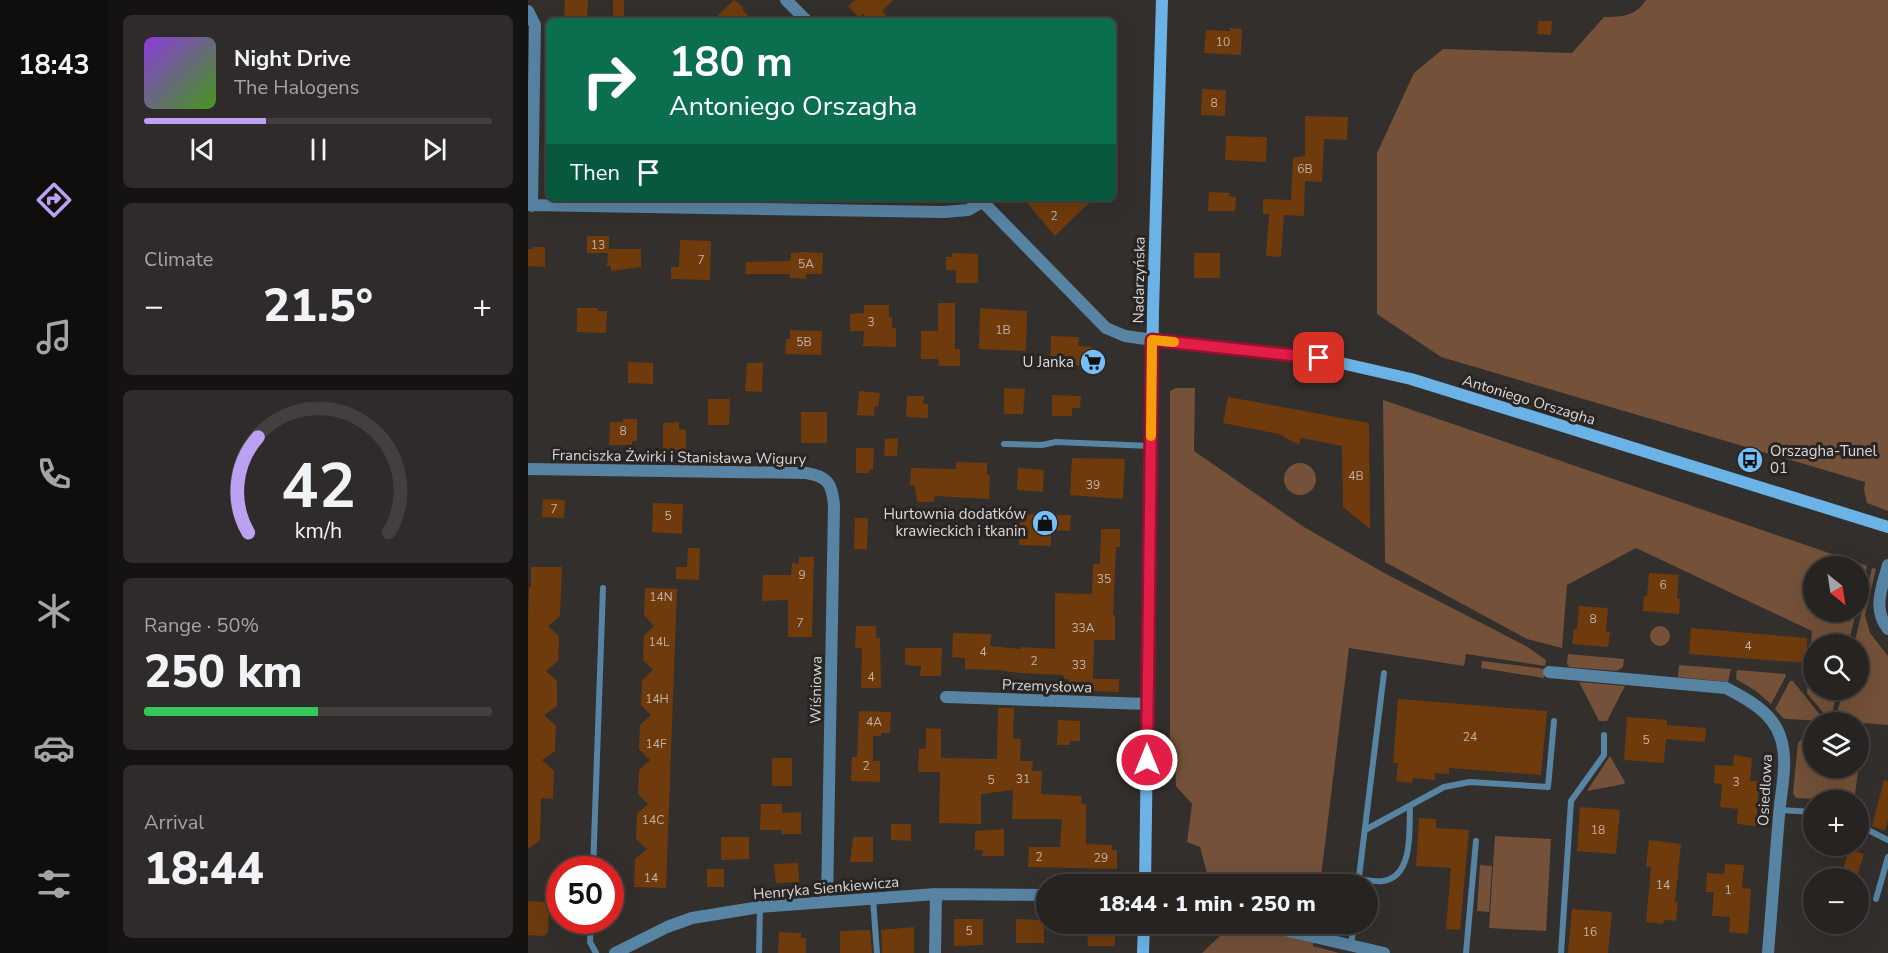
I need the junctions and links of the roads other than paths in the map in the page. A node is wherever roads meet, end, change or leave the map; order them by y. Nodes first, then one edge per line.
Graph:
1 (786, 0) edge
2 (1162, 0) edge
3 (528, 11) edge
4 (804, 18) edge
5 (979, 201) edge
6 (981, 201) edge
7 (530, 206) edge
8 (1152, 340) junction
9 (1004, 444) dead end
10 (1151, 446) junction
11 (528, 469) edge
12 (827, 481) joint
13 (1888, 527) edge
14 (1888, 565) edge
15 (603, 588) dead end
16 (1888, 629) edge
17 (1549, 672) dead end
18 (1384, 673) dead end
19 (946, 698) dead end
20 (1147, 704) junction
21 (1554, 721) dead end
22 (1604, 735) dead end
23 (1410, 806) junction
24 (1779, 810) junction
25 (1803, 811) edge
26 (1365, 830) junction
27 (1869, 830) edge
28 (1888, 840) edge
29 (1476, 841) dead end
30 (593, 856) edge
31 (1888, 857) edge
32 (1145, 874) edge
33 (1360, 874) edge
34 (1378, 881) edge
35 (936, 894) junction
36 (1036, 894) edge
37 (873, 898) junction
38 (1876, 899) dead end
39 (827, 902) junction
40 (760, 907) junction
41 (590, 934) edge
42 (1144, 934) edge
43 (1303, 934) edge
44 (1352, 934) edge
45 (1351, 945) junction
46 (596, 953) edge
47 (615, 953) edge
48 (759, 953) edge
49 (877, 953) edge
50 (935, 953) edge
51 (1143, 953) edge
52 (1384, 953) edge
53 (1466, 953) edge
54 (1561, 953) edge
55 (1768, 953) edge

1 - 4 street
2 - 8 main road, Nadarzyńska
3 - 7 street
5 - 7 street
6 - 8 street
8 - 10 main road, Nadarzyńska
8 - 13 main road, Antoniego Orszagha
9 - 10 lane
10 - 20 main road, Nadarzyńska
11 - 12 street, Franciszka Żwirki i Stanisława Wigury
12 - 39 street, Wiśniowa
14 - 16 street
15 - 30 lane
17 - 24 street, Osiedlowa
18 - 26 lane
19 - 20 street, Przemysłowa
20 - 32 main road, Nadarzyńska
21 - 23 lane
22 - 54 lane
23 - 26 lane
23 - 34 lane
24 - 25 lane
24 - 55 street, Osiedlowa
26 - 33 lane
27 - 28 lane
29 - 53 lane
31 - 38 lane
35 - 36 street, Henryka Sienkiewicza
35 - 37 street, Henryka Sienkiewicza
35 - 50 street
37 - 39 street, Henryka Sienkiewicza
37 - 49 lane
39 - 40 street, Henryka Sienkiewicza
40 - 47 street, Henryka Sienkiewicza
40 - 48 lane
41 - 46 lane
42 - 51 main road
43 - 45 street
44 - 45 lane
45 - 52 street

